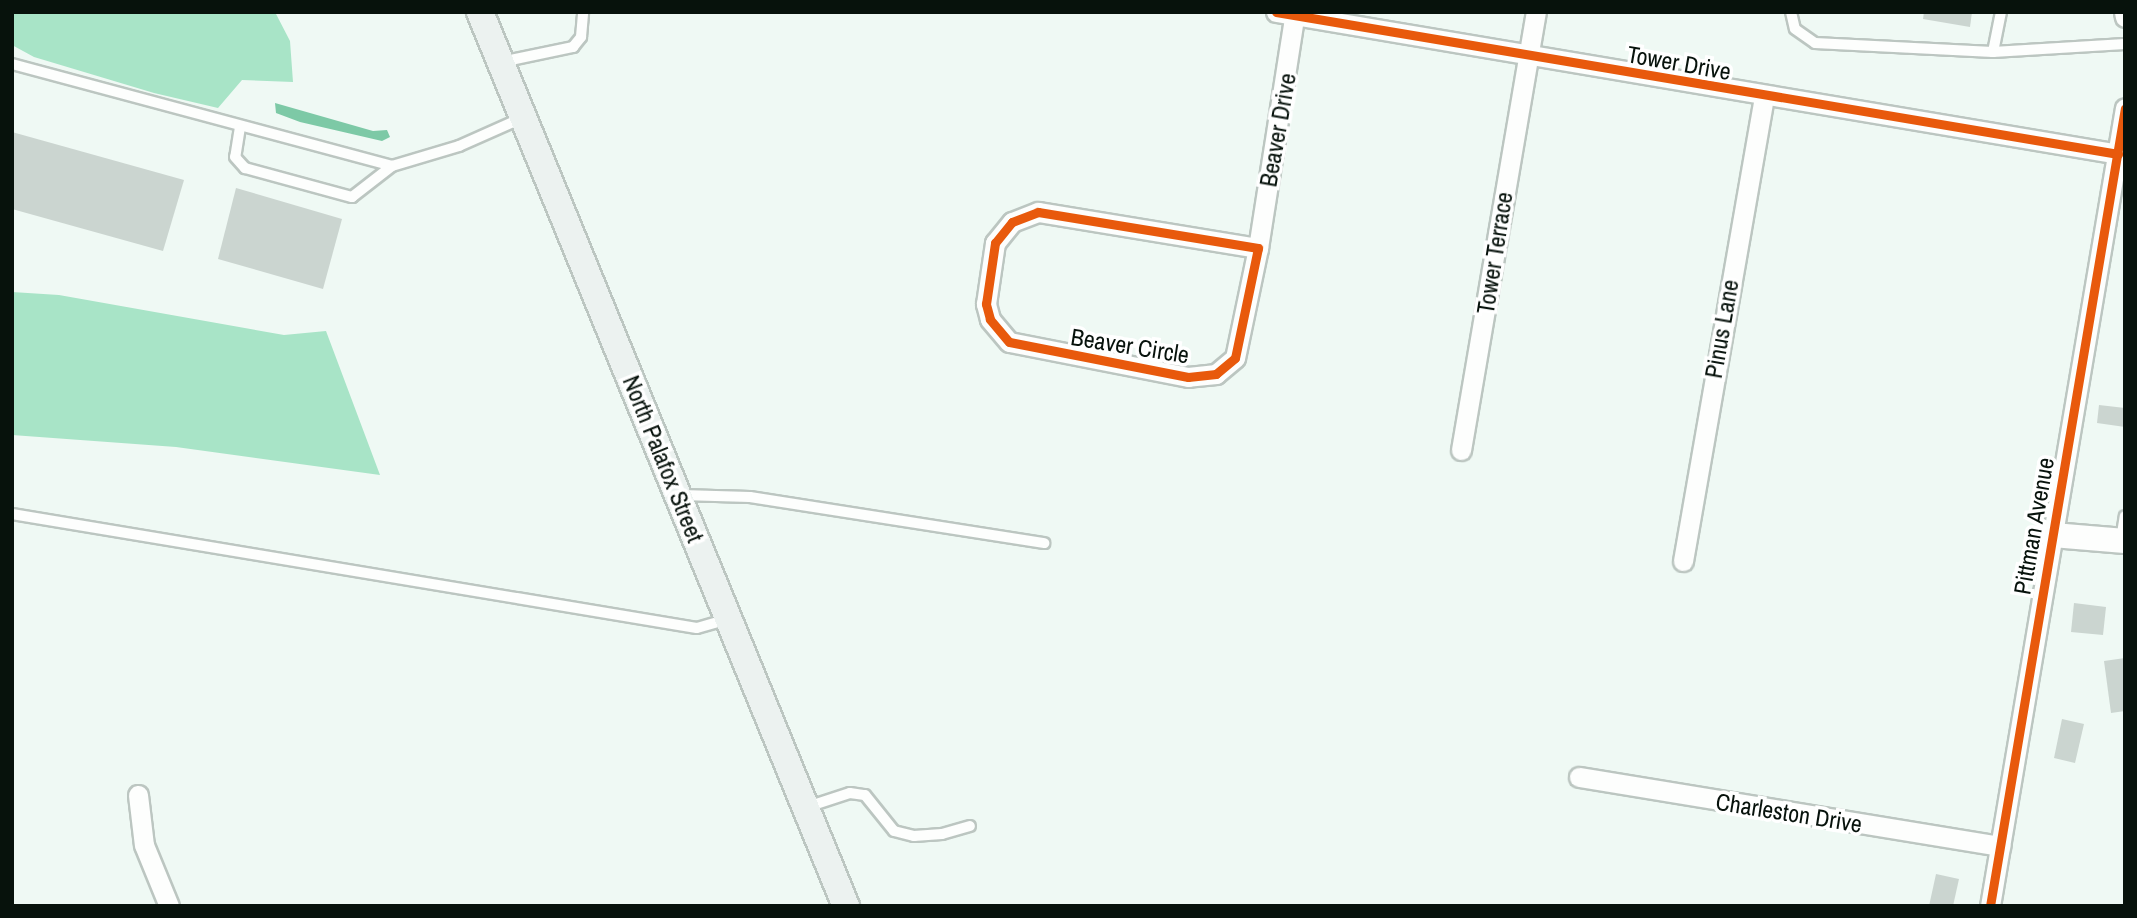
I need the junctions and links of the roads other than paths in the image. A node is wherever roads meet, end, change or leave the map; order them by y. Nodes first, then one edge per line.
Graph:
1 (480, 12) edge
2 (583, 12) edge
3 (1536, 12) edge
4 (1791, 12) edge
5 (2001, 12) edge
6 (1289, 13) edge
7 (2125, 44) edge
8 (1993, 52) junction
9 (1528, 57) junction
10 (501, 62) junction
11 (12, 64) edge
12 (1764, 97) junction
13 (2125, 108) edge
14 (523, 117) junction
15 (240, 127) junction
16 (2118, 154) junction
17 (393, 166) junction
18 (1258, 248) junction
19 (1461, 450) dead end
20 (678, 495) junction
21 (12, 514) edge
22 (2125, 516) edge
23 (2053, 535) junction
24 (2123, 541) edge
25 (1044, 543) dead end
26 (1683, 561) dead end
27 (728, 619) junction
28 (1579, 778) dead end
29 (138, 795) dead end
30 (806, 808) junction
31 (970, 826) dead end
32 (2000, 846) junction
33 (169, 906) edge
34 (846, 906) edge
35 (1990, 906) edge

1 - 10 main road, North Palafox Street
2 - 10 lane
3 - 9 street, Tower Terrace
4 - 8 lane
5 - 8 lane
6 - 9 street, Tower Drive
6 - 18 street, Beaver Drive
7 - 8 lane
9 - 12 street, Tower Drive
9 - 19 street, Tower Terrace
10 - 14 main road, North Palafox Street
11 - 15 lane
12 - 16 street, Tower Drive
12 - 26 street, Pinus Lane
13 - 16 street, Pittman Avenue
14 - 17 lane
14 - 20 main road, North Palafox Street
15 - 17 lane
15 - 17 lane
16 - 23 street, Pittman Avenue
18 - 18 street, Beaver Circle
20 - 25 lane
20 - 27 main road, North Palafox Street
21 - 27 lane
22 - 24 lane
23 - 24 street
23 - 32 street, Pittman Avenue
27 - 30 main road, North Palafox Street
28 - 32 street, Charleston Drive
29 - 33 street
30 - 31 lane
30 - 34 main road, North Palafox Street
32 - 35 street, Pittman Avenue

